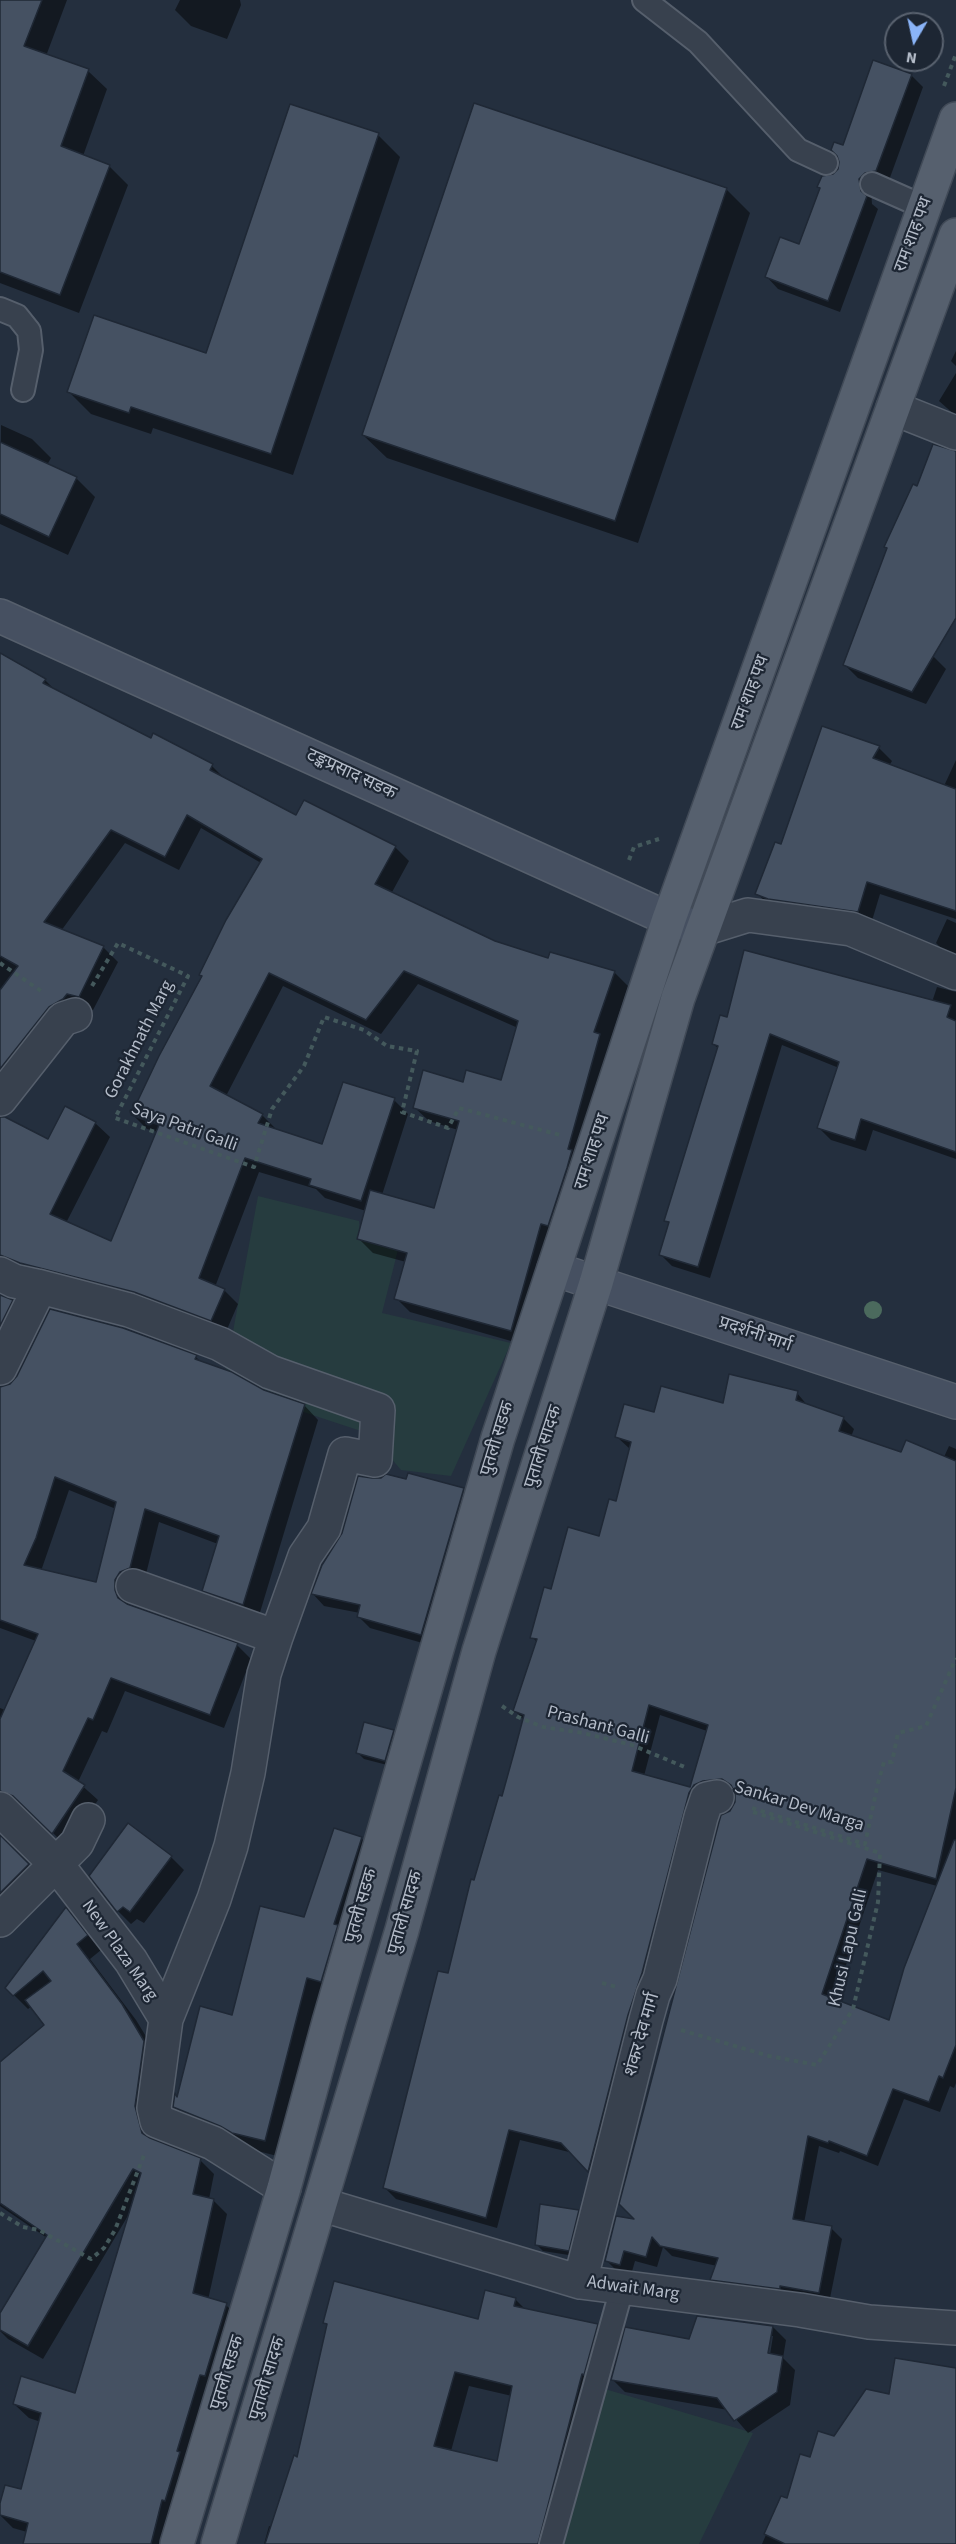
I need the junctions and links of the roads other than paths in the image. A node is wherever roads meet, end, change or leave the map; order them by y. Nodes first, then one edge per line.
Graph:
1 (644, 0) edge
2 (956, 119) edge
3 (826, 163) dead end
4 (872, 183) dead end
5 (924, 207) junction
6 (956, 235) edge
7 (0, 309) edge
8 (23, 390) dead end
9 (892, 408) junction
10 (956, 433) edge
11 (0, 616) edge
12 (669, 919) junction
13 (703, 929) junction
14 (956, 973) edge
15 (75, 1015) road end
16 (0, 1099) edge
17 (581, 1140) road end
18 (554, 1269) junction
19 (0, 1274) edge
20 (596, 1283) junction
21 (37, 1286) junction
22 (0, 1368) edge
23 (956, 1402) edge
24 (133, 1586) dead end
25 (276, 1637) junction
26 (730, 1803) road end
27 (0, 1809) edge
28 (88, 1820) dead end
29 (57, 1865) junction
30 (0, 1920) edge
31 (166, 2019) junction
32 (284, 2188) junction
33 (320, 2204) junction
34 (580, 2282) junction
35 (622, 2288) junction
36 (956, 2328) edge
37 (177, 2544) edge
38 (219, 2544) edge
39 (551, 2544) edge

1 - 3 lane
2 - 5 main road, राम शाह पथ
4 - 5 lane
5 - 12 main road, राम शाह पथ
6 - 9 main road, राम शाह पथ
7 - 8 lane
9 - 10 street
9 - 13 main road, राम शाह पथ
11 - 12 street, टङ्कप्रसाद सडक
12 - 13 street, टङ्कप्रसाद सडक
12 - 18 main road, राम शाह पथ
13 - 14 street
13 - 20 main road, राम शाह पथ
15 - 16 street
17 - 18 lane
18 - 20 street, प्रदर्शनी मार्ग
18 - 32 main road, पुतली सडक
19 - 21 street
20 - 23 street, प्रदर्शनी मार्ग
20 - 33 main road, पुताली सादक
21 - 22 street
21 - 25 street
24 - 25 street
25 - 31 street
26 - 34 street, शंकर देव मार्ग
27 - 29 street, New Plaza Marg
28 - 29 street
29 - 30 street
29 - 31 street, New Plaza Marg
31 - 32 street, New Plaza Marg
32 - 37 main road, पुतली सडक
33 - 34 street, Adwait Marg
33 - 38 main road, पुताली सादक
34 - 35 street, Adwait Marg
35 - 36 street, Adwait Marg
35 - 39 lane

